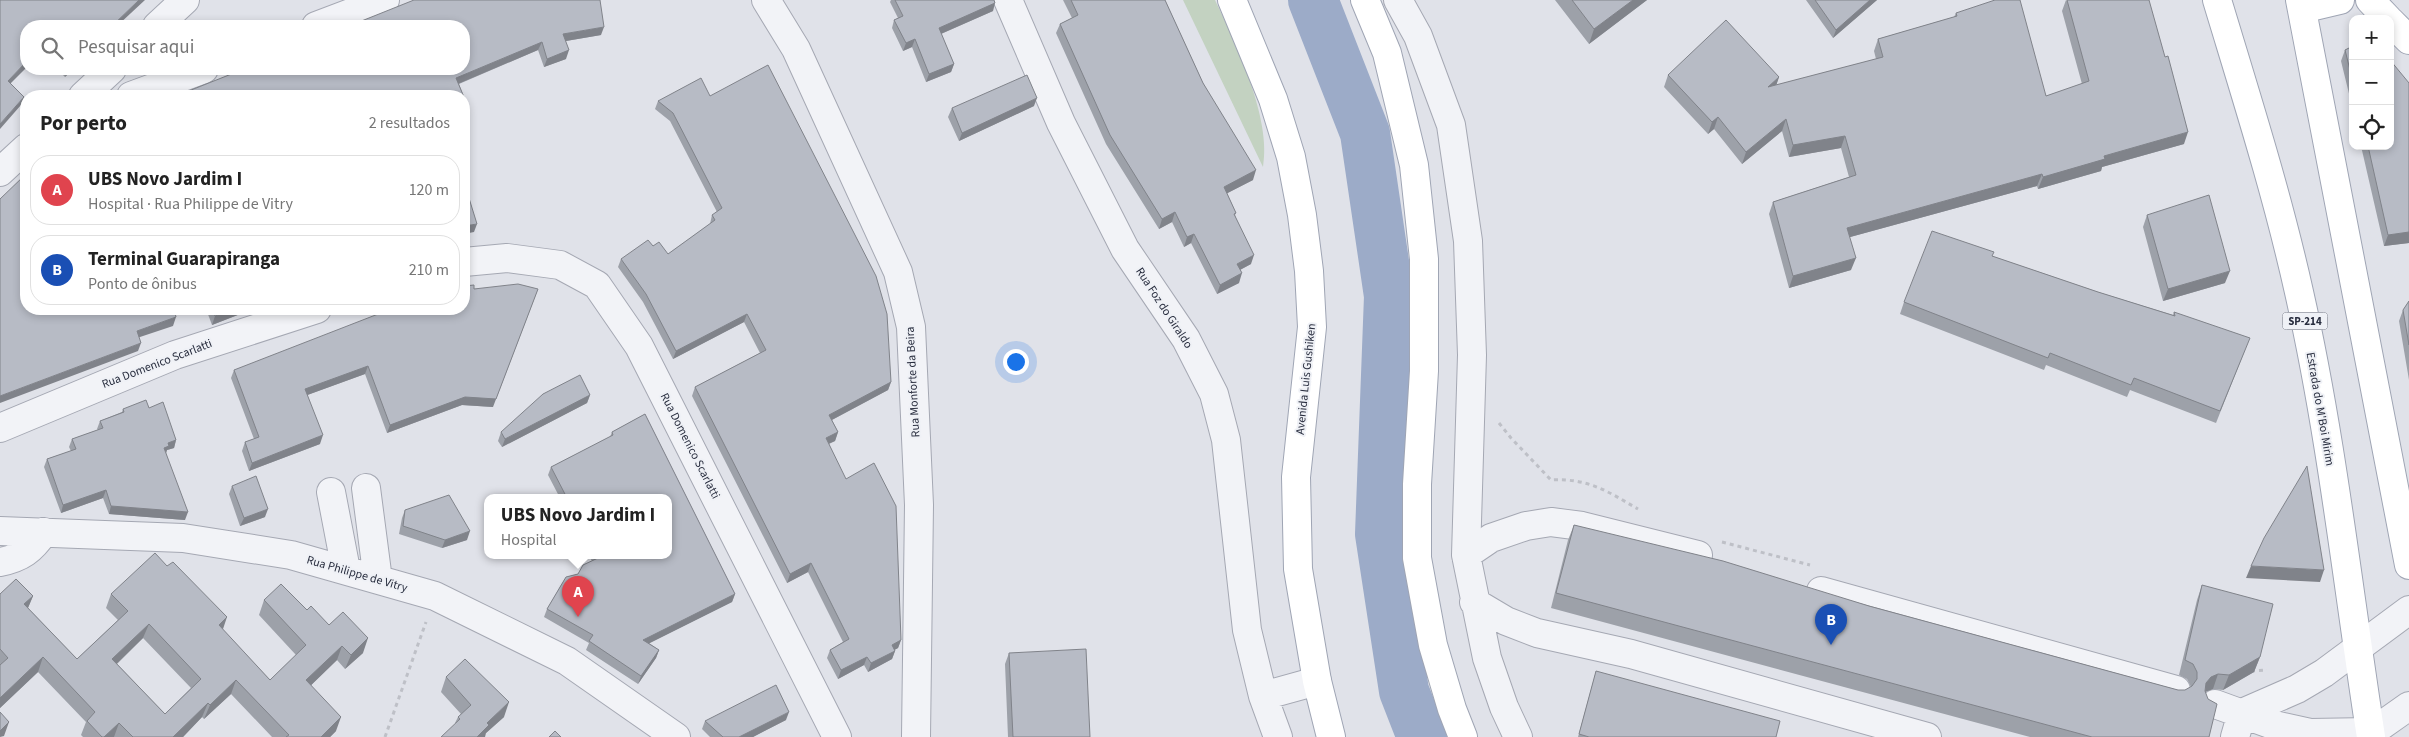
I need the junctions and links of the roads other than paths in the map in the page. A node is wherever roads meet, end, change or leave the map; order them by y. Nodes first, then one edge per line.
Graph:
1 (185, 0) edge
2 (385, 0) edge
3 (766, 0) edge
4 (1008, 0) edge
5 (1232, 0) edge
6 (1365, 0) edge
7 (1398, 0) edge
8 (2217, 0) edge
9 (2340, 0) edge
10 (2370, 0) edge
11 (2301, 4) edge
12 (2384, 15) edge
13 (163, 20) edge
14 (332, 20) edge
15 (2394, 25) edge
16 (2409, 40) edge
17 (106, 75) edge
18 (188, 75) edge
19 (89, 90) edge
20 (147, 90) edge
21 (20, 154) edge
22 (0, 172) edge
23 (470, 261) edge
24 (298, 315) edge
25 (0, 428) edge
26 (2401, 483) edge
27 (366, 488) dead end
28 (331, 492) dead end
29 (0, 531) edge
30 (44, 532) junction
31 (1719, 551) road end
32 (1466, 555) junction
33 (0, 562) edge
34 (2409, 565) edge
35 (346, 570) junction
36 (378, 580) junction
37 (1795, 584) edge
38 (1474, 602) junction
39 (2409, 610) edge
40 (2356, 649) junction
41 (1317, 681) junction
42 (2176, 690) edge
43 (1263, 696) junction
44 (2216, 704) edge
45 (2409, 706) edge
46 (2239, 725) edge
47 (2369, 735) edge
48 (676, 737) edge
49 (837, 737) edge
50 (916, 737) edge
51 (1278, 737) edge
52 (1331, 737) edge
53 (1463, 737) edge
54 (1518, 737) edge
55 (1927, 737) edge

1 - 13 street
2 - 14 street
3 - 50 street, Rua Monforte da Beira
4 - 43 street, Rua Foz do Giraldo
5 - 41 main road, Avenida Luis Gushiken
6 - 53 main road
7 - 32 street
8 - 40 main road, Estrada do M'Boi Mirim / SP-214
9 - 11 main road
10 - 12 main road
11 - 26 main road
15 - 16 main road
17 - 19 street
18 - 20 street
21 - 22 street
23 - 49 street, Rua Domenico Scarlatti
24 - 25 street, Rua Domenico Scarlatti
26 - 34 main road
27 - 36 street
28 - 35 street
29 - 30 street, Rua Philippe de Vitry
30 - 33 street
30 - 35 street, Rua Philippe de Vitry
31 - 32 street
32 - 38 street
35 - 36 street, Rua Philippe de Vitry
36 - 48 street, Rua Philippe de Vitry
37 - 42 street
38 - 54 street
38 - 55 street
39 - 40 street
40 - 46 street
40 - 47 main road, Estrada do M'Boi Mirim / SP-214
41 - 43 street
41 - 52 main road, Avenida Luis Gushiken
43 - 51 street, Rua Foz do Giraldo
44 - 46 street
45 - 47 street
46 - 47 street

